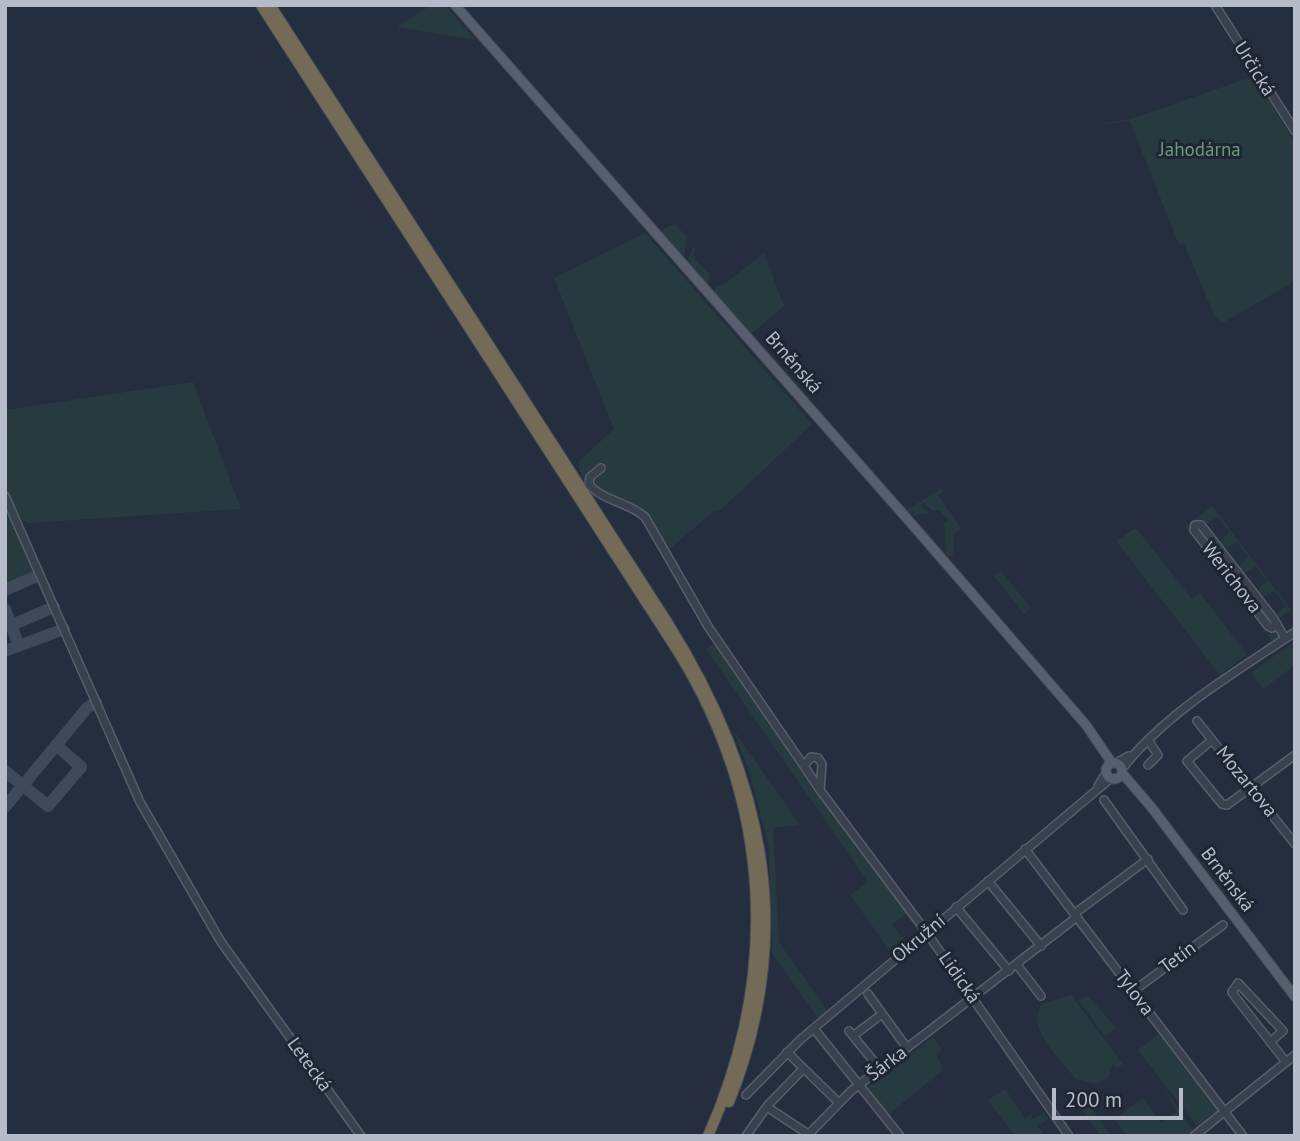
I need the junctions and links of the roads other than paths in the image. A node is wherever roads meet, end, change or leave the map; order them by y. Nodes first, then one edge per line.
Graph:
1 (261, 5) edge
2 (270, 5) edge
3 (455, 5) edge
4 (1215, 5) edge
5 (1295, 131) edge
6 (601, 468) dead end
7 (5, 496) edge
8 (1240, 575) junction
9 (1233, 580) junction
10 (1277, 624) junction
11 (1295, 632) edge
12 (1285, 638) junction
13 (1197, 721) dead end
14 (1148, 740) junction
15 (1212, 740) junction
16 (1295, 754) edge
17 (1148, 765) dead end
18 (804, 766) junction
19 (1117, 773) junction
20 (1250, 788) junction
21 (820, 790) junction
22 (1104, 800) dead end
23 (1295, 844) edge
24 (1025, 849) junction
25 (1148, 859) junction
26 (988, 881) junction
27 (956, 907) junction
28 (1182, 910) dead end
29 (1076, 916) junction
30 (1223, 925) dead end
31 (927, 933) junction
32 (1041, 946) junction
33 (1017, 965) junction
34 (1009, 971) junction
35 (1132, 992) junction
36 (868, 994) dead end
37 (1041, 996) dead end
38 (1295, 997) edge
39 (973, 999) junction
40 (881, 1014) junction
41 (815, 1030) junction
42 (1270, 1042) junction
43 (908, 1048) junction
44 (787, 1052) junction
45 (1295, 1055) edge
46 (1286, 1062) junction
47 (803, 1069) junction
48 (880, 1069) junction
49 (859, 1085) junction
50 (746, 1095) dead end
51 (838, 1102) junction
52 (767, 1107) junction
53 (1225, 1113) junction
54 (808, 1135) edge
55 (361, 1136) edge
56 (708, 1136) edge
57 (715, 1136) edge
58 (746, 1136) edge
59 (900, 1136) edge
60 (1069, 1136) edge
61 (1194, 1136) edge
62 (1243, 1136) edge

1 - 56 highway
2 - 57 highway
3 - 19 main road, Brněnská
4 - 5 street, Určická
6 - 18 street
7 - 55 street, Letecká
8 - 9 street
8 - 9 street, Werichova
8 - 10 street, Werichova
9 - 10 street, Werichova
10 - 12 street, Werichova
11 - 12 street, Okružní
12 - 14 street, Okružní
13 - 15 street, Mozartova
14 - 17 street
14 - 19 street, Okružní
15 - 20 street, Mozartova
15 - 20 street
16 - 20 street
18 - 21 street, Lidická
18 - 21 street, Lidická
19 - 24 street, Okružní
19 - 38 main road, Brněnská
20 - 23 street, Mozartova
21 - 31 street, Lidická
22 - 25 street
24 - 26 street, Okružní
24 - 29 street, Tylova
25 - 28 street
25 - 29 street, Šárka
26 - 27 street, Okružní
26 - 32 street
27 - 31 street, Okružní
27 - 34 street
29 - 32 street, Šárka
29 - 35 street, Tylova
30 - 35 street, Tetín
31 - 39 street, Lidická
31 - 41 street, Okružní
32 - 33 street, Šárka
33 - 34 street, Šárka
33 - 37 street
34 - 39 street, Šárka
35 - 53 street, Tylova
36 - 40 street
39 - 43 street, Šárka
39 - 60 street, Lidická
40 - 43 street
40 - 48 street
41 - 44 street, Okružní
41 - 49 street
42 - 42 street
42 - 46 street
43 - 48 street, Šárka
44 - 47 street
44 - 50 street, Okružní
45 - 46 street
46 - 53 street
47 - 51 street
47 - 52 street
48 - 49 street, Šárka
49 - 51 street, Šárka
49 - 59 street
51 - 54 street, Šárka
52 - 54 street
52 - 58 street
53 - 61 street
53 - 62 street, Tylova

